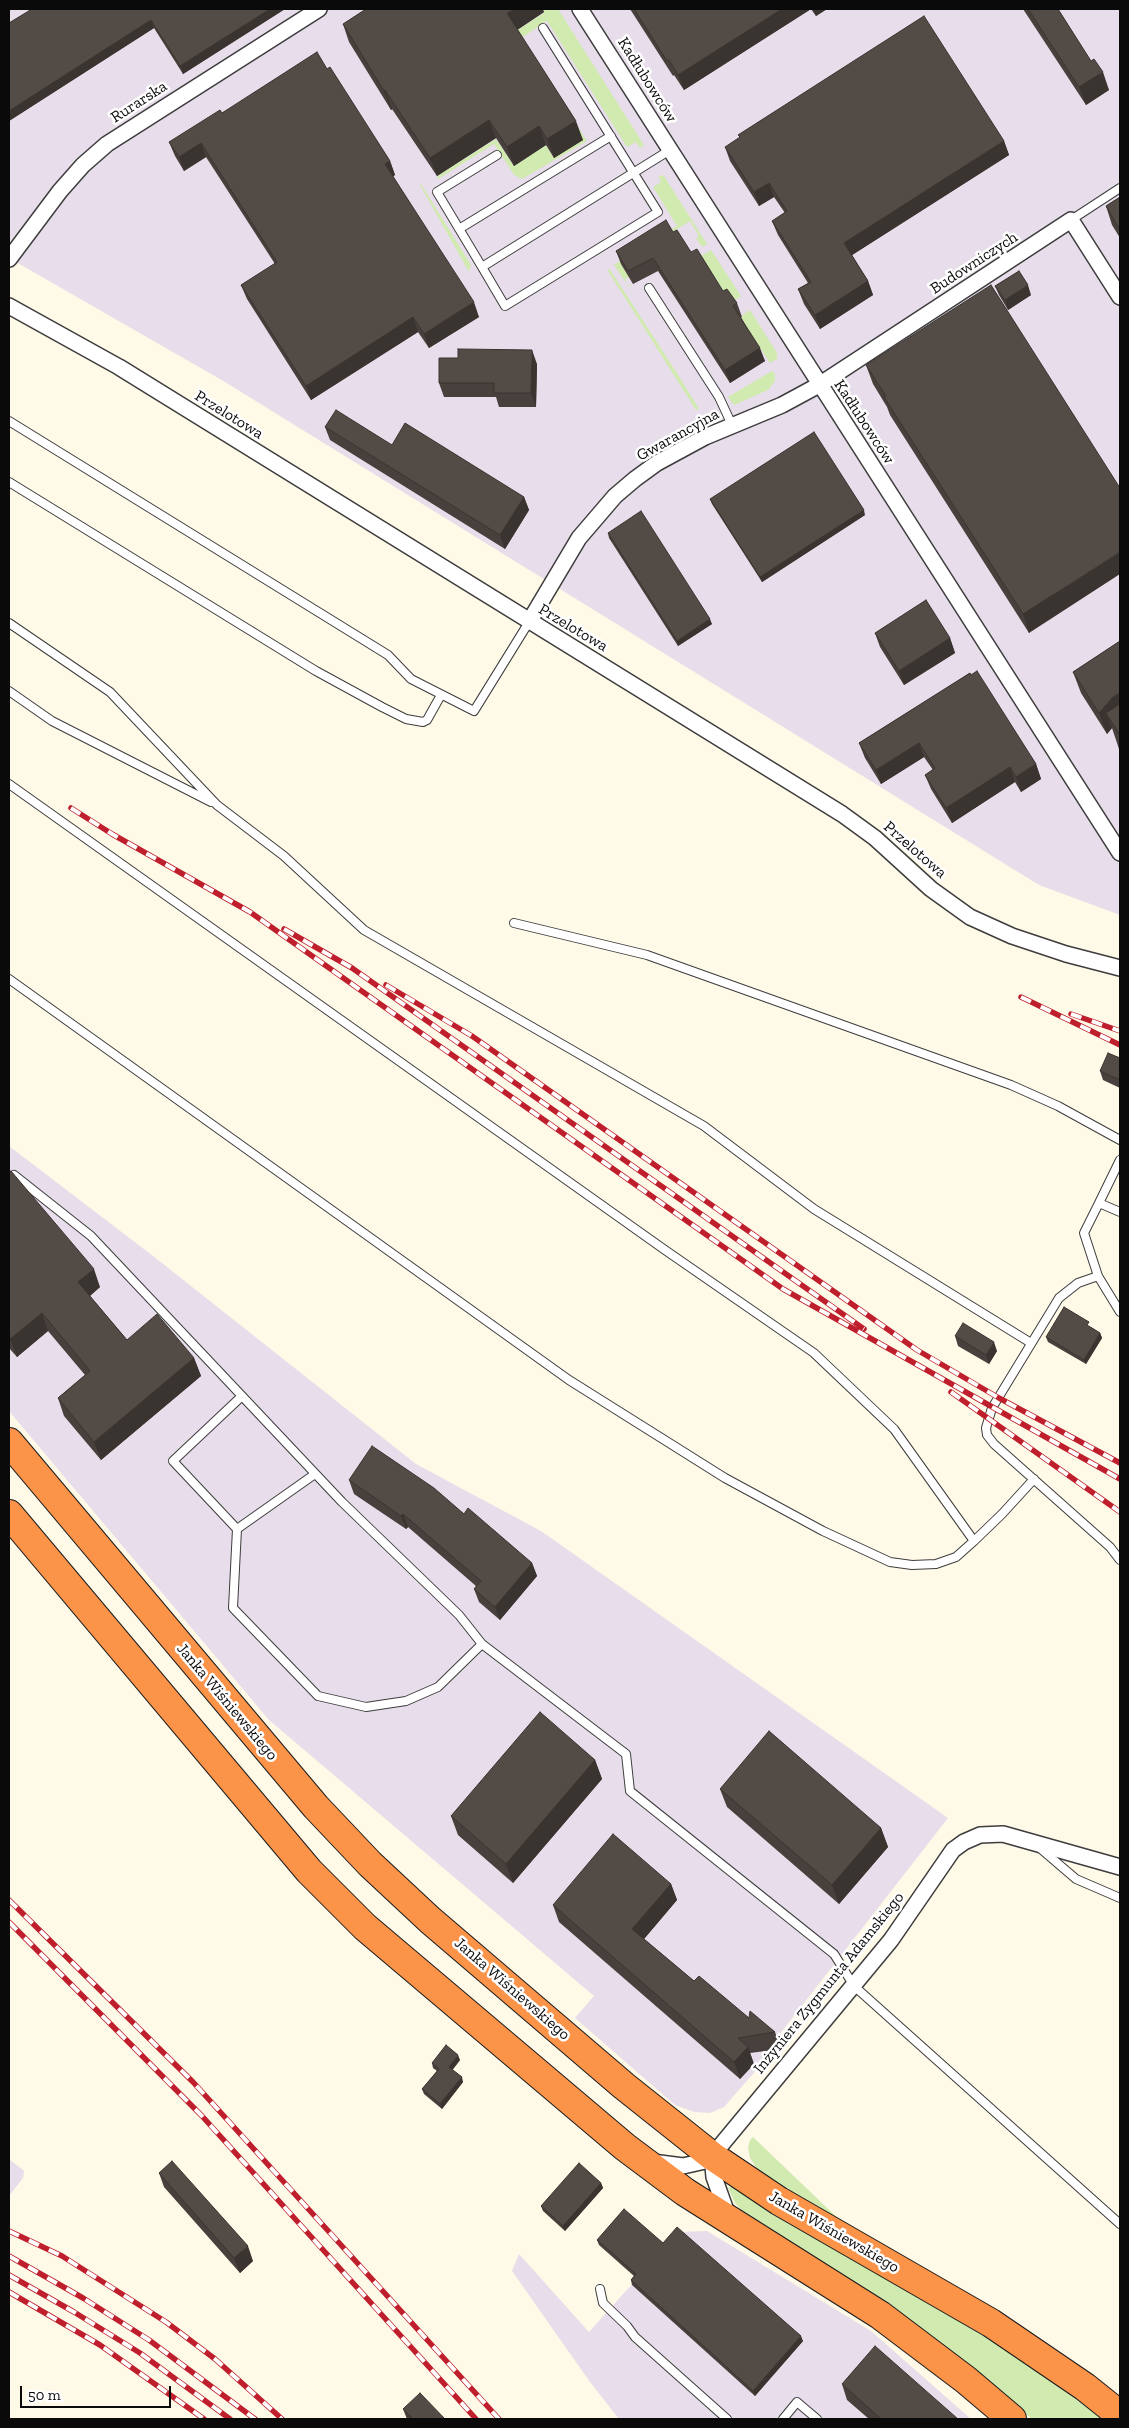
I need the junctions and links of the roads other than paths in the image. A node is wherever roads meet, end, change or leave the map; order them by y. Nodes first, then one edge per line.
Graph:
1 (319, 9) edge
2 (580, 9) edge
3 (543, 28) dead end
4 (611, 136) junction
5 (670, 150) junction
6 (497, 155) edge
7 (634, 172) junction
8 (1120, 188) edge
9 (1070, 220) junction
10 (459, 229) junction
11 (9, 259) edge
12 (482, 267) junction
13 (649, 288) dead end
14 (1120, 297) edge
15 (9, 306) edge
16 (819, 385) junction
17 (9, 421) edge
18 (732, 425) junction
19 (9, 482) edge
20 (530, 622) junction
21 (9, 623) edge
22 (9, 691) edge
23 (441, 695) junction
24 (9, 784) edge
25 (217, 805) junction
26 (1120, 853) edge
27 (514, 923) dead end
28 (1120, 968) edge
29 (9, 980) edge
30 (1120, 1140) edge
31 (1120, 1160) edge
32 (9, 1180) edge
33 (1100, 1203) junction
34 (1120, 1212) edge
35 (1098, 1276) junction
36 (1120, 1312) edge
37 (1031, 1342) junction
38 (242, 1396) junction
39 (9, 1442) edge
40 (315, 1474) junction
41 (1034, 1479) junction
42 (9, 1514) edge
43 (237, 1529) junction
44 (974, 1540) junction
45 (1120, 1560) edge
46 (482, 1644) junction
47 (1034, 1842) junction
48 (1120, 1867) edge
49 (1120, 1898) edge
50 (854, 1986) junction
51 (712, 2156) junction
52 (645, 2162) junction
53 (730, 2220) junction
54 (1120, 2224) edge
55 (600, 2289) dead end
56 (1120, 2415) edge
57 (727, 2419) edge
58 (783, 2419) edge
59 (817, 2419) edge
60 (1012, 2419) edge

1 - 11 street, Rurarska
2 - 5 street, Kadłubowców
3 - 4 lane
4 - 7 lane
4 - 10 lane
5 - 7 lane
5 - 16 street, Kadłubowców
6 - 10 lane
7 - 12 lane
7 - 12 lane
8 - 9 lane
9 - 14 street
9 - 16 street, Budowniczych
10 - 12 lane
13 - 18 lane
15 - 20 street, Przelotowa
16 - 18 street, Gwarancyjna
16 - 26 street, Kadłubowców
17 - 23 lane
18 - 20 street, Gwarancyjna
19 - 23 lane
20 - 23 lane
20 - 28 street, Przelotowa
21 - 25 lane
22 - 25 lane
24 - 44 lane
25 - 37 lane
27 - 30 lane
29 - 44 lane
31 - 33 lane
32 - 38 lane
33 - 34 lane
33 - 35 lane
35 - 36 lane
35 - 37 lane
37 - 41 lane
38 - 40 lane
38 - 43 lane
39 - 51 highway, Janka Wiśniewskiego
40 - 43 lane
40 - 46 lane
41 - 44 lane
41 - 45 lane
42 - 52 highway
43 - 46 lane
46 - 50 lane
47 - 48 street, Inżyniera Zygmunta Adamskiego
47 - 49 lane
47 - 50 street, Inżyniera Zygmunta Adamskiego
50 - 51 street, Inżyniera Zygmunta Adamskiego
50 - 54 lane
51 - 52 street, Inżyniera Zygmunta Adamskiego
51 - 53 street
51 - 56 highway, Janka Wiśniewskiego
52 - 53 highway
53 - 60 highway
55 - 57 lane
58 - 59 lane

